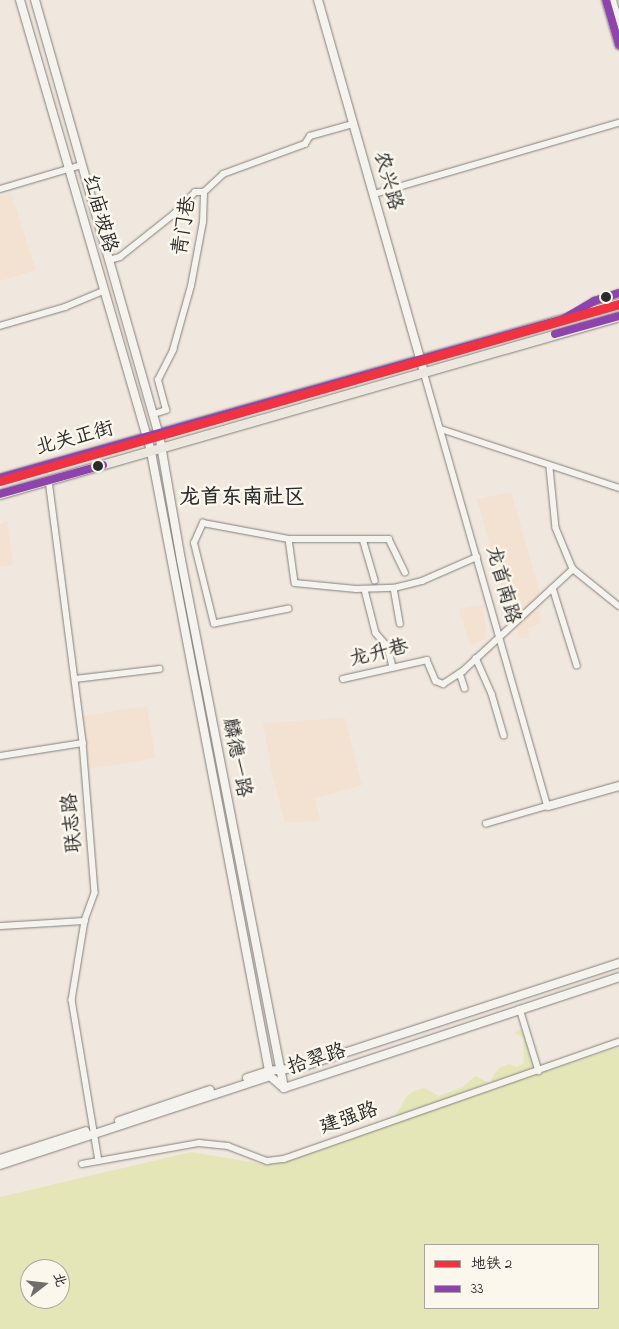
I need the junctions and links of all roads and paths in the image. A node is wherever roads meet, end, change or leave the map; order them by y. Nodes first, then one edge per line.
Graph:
1 (20, 0) edge
2 (35, 0) edge
3 (318, 0) edge
4 (606, 0) edge
5 (612, 0) edge
6 (619, 25) edge
7 (619, 45) edge
8 (619, 123) edge
9 (353, 124) junction
10 (82, 165) junction
11 (69, 169) junction
12 (0, 189) edge
13 (204, 192) junction
14 (374, 194) junction
15 (110, 260) junction
16 (103, 291) junction
17 (619, 293) edge
18 (619, 303) edge
19 (619, 316) edge
20 (563, 319) junction
21 (0, 326) edge
22 (421, 360) junction
23 (424, 372) junction
24 (154, 414) junction
25 (441, 429) junction
26 (159, 434) junction
27 (146, 437) junction
28 (160, 449) junction
29 (151, 452) junction
30 (550, 468) junction
31 (0, 478) edge
32 (49, 480) junction
33 (619, 488) edge
34 (0, 494) edge
35 (290, 539) junction
36 (363, 539) junction
37 (478, 557) junction
38 (573, 569) junction
39 (406, 572) dead end
40 (375, 580) dead end
41 (394, 588) junction
42 (554, 588) junction
43 (365, 590) junction
44 (619, 606) edge
45 (289, 609) dead end
46 (400, 623) dead end
47 (500, 636) junction
48 (476, 658) junction
49 (577, 665) dead end
50 (393, 667) junction
51 (159, 669) dead end
52 (460, 673) junction
53 (75, 679) junction
54 (343, 679) dead end
55 (465, 688) dead end
56 (504, 735) dead end
57 (83, 743) junction
58 (0, 756) edge
59 (619, 786) edge
60 (548, 806) junction
61 (487, 824) dead end
62 (85, 921) junction
63 (0, 926) edge
64 (619, 963) edge
65 (619, 977) edge
66 (520, 1009) junction
67 (619, 1042) edge
68 (539, 1070) junction
69 (278, 1071) junction
70 (269, 1074) junction
71 (284, 1088) junction
72 (94, 1132) junction
73 (0, 1159) edge
74 (99, 1161) junction
75 (82, 1164) dead end
76 (0, 1166) edge

1 - 11 main road, 红庙坡路
2 - 10 main road, 红庙坡路
3 - 9 main road, 农兴路
4 - 7 main road
5 - 6 main road
8 - 14 street
9 - 13 street, 青门巷
9 - 14 main road, 农兴路
10 - 11 street
10 - 15 main road, 红庙坡路
11 - 12 street
11 - 16 main road, 红庙坡路
13 - 15 street
13 - 24 street, 青门巷
14 - 22 main road, 农兴路
15 - 24 main road, 红庙坡路
16 - 21 street
16 - 27 main road, 红庙坡路
17 - 20 street
18 - 20 main road, 北关正街
19 - 23 main road, 北关正街
20 - 22 main road, 北关正街
22 - 23 main road, 农兴路
22 - 26 main road, 北关正街
23 - 25 street, 龙首南路
23 - 28 main road, 北关正街
24 - 26 main road, 红庙坡路
25 - 30 street
25 - 37 street, 龙首南路
26 - 27 main road, 北关正街
26 - 28 main road, 麟德一路
27 - 29 main road, 麟德一路
27 - 31 main road, 北关正街
28 - 29 main road, 北关正街
28 - 69 main road, 麟德一路
29 - 32 main road, 北关正街
29 - 70 main road, 麟德一路
30 - 33 street
30 - 38 street
32 - 34 main road, 北关正街
32 - 53 street, 联志路
35 - 36 street
35 - 43 street
35 - 45 street
36 - 39 street
36 - 40 street
37 - 41 street
37 - 47 street, 龙首南路
38 - 42 street, 龙升巷
38 - 44 street
41 - 43 street
41 - 46 street
42 - 47 street, 龙升巷
42 - 49 street
43 - 50 street
47 - 48 street, 龙升巷
47 - 60 street, 龙首南路
48 - 52 street, 龙升巷
48 - 56 street
50 - 52 street, 龙升巷
50 - 54 street, 龙升巷
51 - 53 street
52 - 55 street
53 - 57 street, 联志路
57 - 58 street
57 - 62 street, 联志路
59 - 60 main road
60 - 61 street
62 - 63 street
62 - 72 street, 联志路
64 - 69 main road, 拾翠路
65 - 66 main road, 拾翠路
66 - 68 street
66 - 71 main road, 拾翠路
67 - 68 street, 建强路
68 - 74 street, 建强路
69 - 70 main road, 拾翠路
69 - 71 main road, 麟德一路
70 - 71 main road, 拾翠路
70 - 72 main road, 拾翠路
72 - 73 main road, 拾翠路
72 - 74 street, 联志路
72 - 76 main road, 拾翠路
74 - 75 street, 建强路

